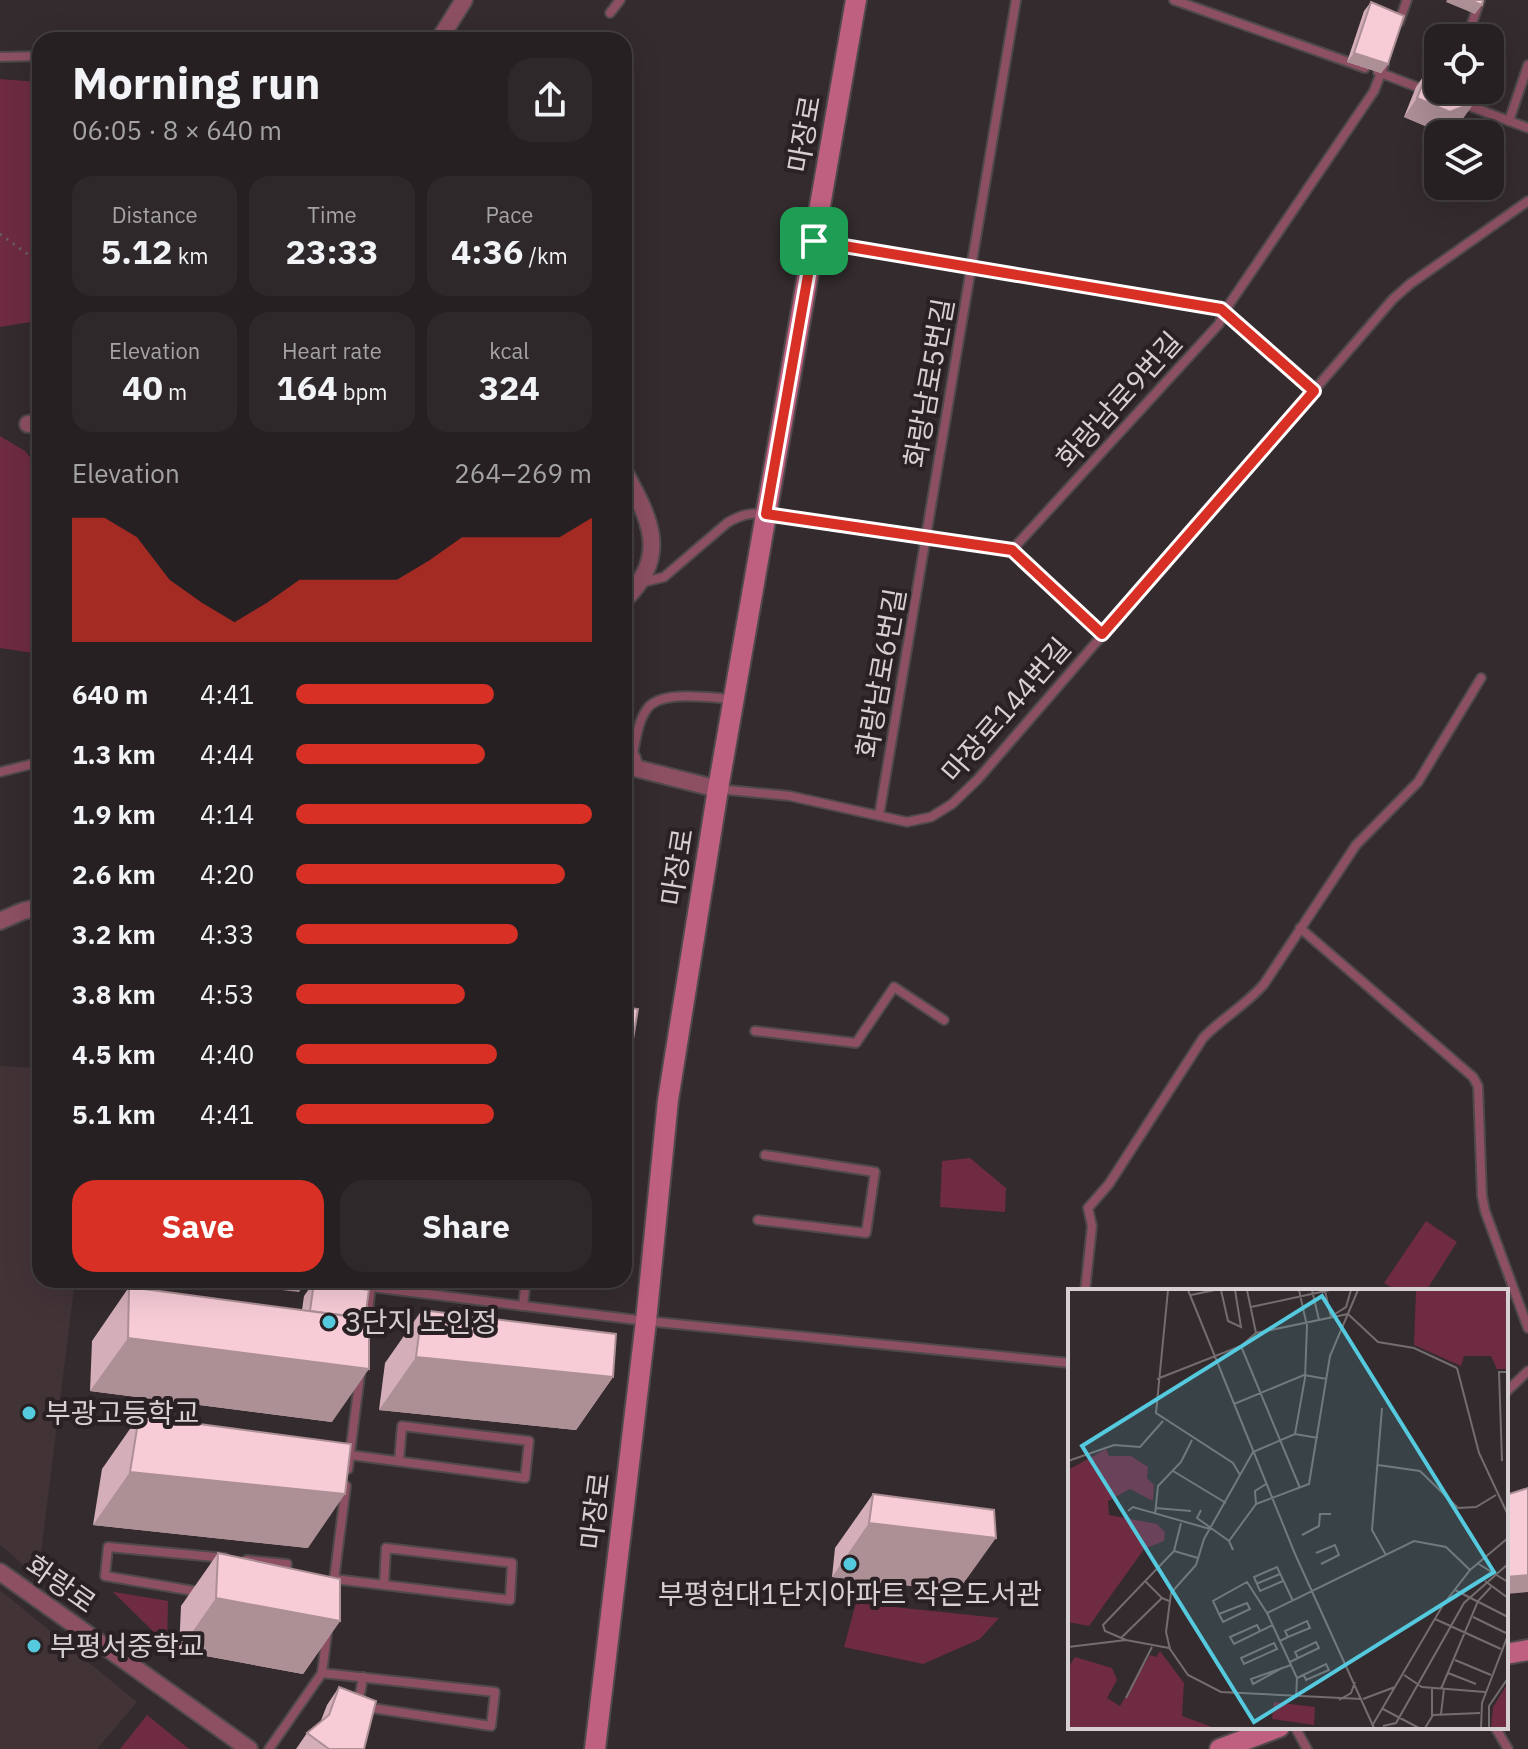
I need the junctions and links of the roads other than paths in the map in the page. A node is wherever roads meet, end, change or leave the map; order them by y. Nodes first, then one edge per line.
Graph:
1 (464, 0) edge
2 (620, 0) edge
3 (856, 0) edge
4 (1016, 0) edge
5 (1174, 0) edge
6 (1407, 0) edge
7 (1480, 0) edge
8 (610, 13) dead end
9 (1472, 24) edge
10 (444, 32) edge
11 (1394, 37) edge
12 (32, 56) edge
13 (0, 57) edge
14 (1385, 61) edge
15 (1528, 65) edge
16 (1381, 73) junction
17 (1424, 89) edge
18 (1463, 104) edge
19 (1528, 119) edge
20 (1509, 121) junction
21 (1528, 128) edge
22 (1528, 201) edge
23 (814, 241) junction
24 (971, 267) junction
25 (1224, 312) junction
26 (1314, 391) junction
27 (632, 488) edge
28 (766, 514) junction
29 (926, 538) junction
30 (1012, 550) junction
31 (640, 583) junction
32 (632, 592) edge
33 (1102, 634) junction
34 (1481, 678) dead end
35 (734, 699) junction
36 (632, 746) edge
37 (632, 763) edge
38 (32, 764) edge
39 (0, 772) edge
40 (718, 789) junction
41 (879, 816) junction
42 (32, 909) edge
43 (0, 921) edge
44 (1300, 928) junction
45 (944, 1020) dead end
46 (755, 1031) dead end
47 (765, 1155) dead end
48 (758, 1220) dead end
49 (369, 1288) edge
50 (403, 1288) edge
51 (525, 1288) edge
52 (1085, 1289) edge
53 (523, 1306) junction
54 (646, 1321) junction
55 (1528, 1328) edge
56 (365, 1332) edge
57 (361, 1362) edge
58 (1068, 1363) edge
59 (1528, 1371) edge
60 (1508, 1390) edge
61 (350, 1455) junction
62 (399, 1461) junction
63 (336, 1476) edge
64 (347, 1478) junction
65 (0, 1572) edge
66 (334, 1579) junction
67 (384, 1585) junction
68 (296, 1588) edge
69 (320, 1593) edge
70 (211, 1594) dead end
71 (328, 1626) edge
72 (1528, 1650) edge
73 (1508, 1654) edge
74 (322, 1673) junction
75 (363, 1677) junction
76 (1274, 1729) edge
77 (1296, 1729) edge
78 (1496, 1729) edge
79 (249, 1749) edge
80 (269, 1749) edge
81 (595, 1749) edge
82 (1220, 1749) edge
83 (1307, 1749) edge
84 (1508, 1749) edge

1 - 10 street
2 - 8 lane
3 - 23 main road, 마장로
4 - 24 lane, 화랑남로5번길
5 - 16 lane
6 - 11 lane
7 - 9 lane
12 - 13 lane
14 - 16 lane, 화랑남로9번길
15 - 20 lane
16 - 17 lane
16 - 25 lane, 화랑남로9번길
18 - 20 lane
19 - 20 lane
20 - 21 lane
22 - 26 lane, 마장로144번길
23 - 24 lane
23 - 28 main road, 마장로
24 - 25 lane
24 - 29 lane, 화랑남로5번길
25 - 26 lane
25 - 30 lane, 화랑남로9번길
26 - 33 lane, 마장로144번길
27 - 31 street
28 - 29 lane
28 - 31 lane
28 - 35 main road, 마장로
29 - 30 lane
29 - 41 lane, 화랑남로6번길
30 - 33 lane
31 - 32 street
33 - 41 lane, 마장로144번길
34 - 44 lane
35 - 36 lane
35 - 40 main road, 마장로
37 - 40 street
38 - 39 lane
40 - 41 lane, 마장로144번길
40 - 54 main road, 마장로
42 - 43 street
44 - 52 lane
44 - 55 lane
45 - 46 lane
47 - 48 lane
49 - 56 lane
50 - 53 lane
51 - 53 lane
53 - 54 lane
54 - 58 lane
54 - 81 main road, 마장로
57 - 61 lane
59 - 60 lane
61 - 62 lane
61 - 64 lane
62 - 62 lane
63 - 64 lane
64 - 66 lane
65 - 79 street, 화랑로
66 - 67 lane
66 - 69 lane
67 - 67 lane
68 - 70 lane
71 - 74 lane
72 - 73 main road
74 - 75 lane
74 - 80 lane
75 - 75 lane
76 - 82 main road
77 - 83 lane
78 - 84 lane

